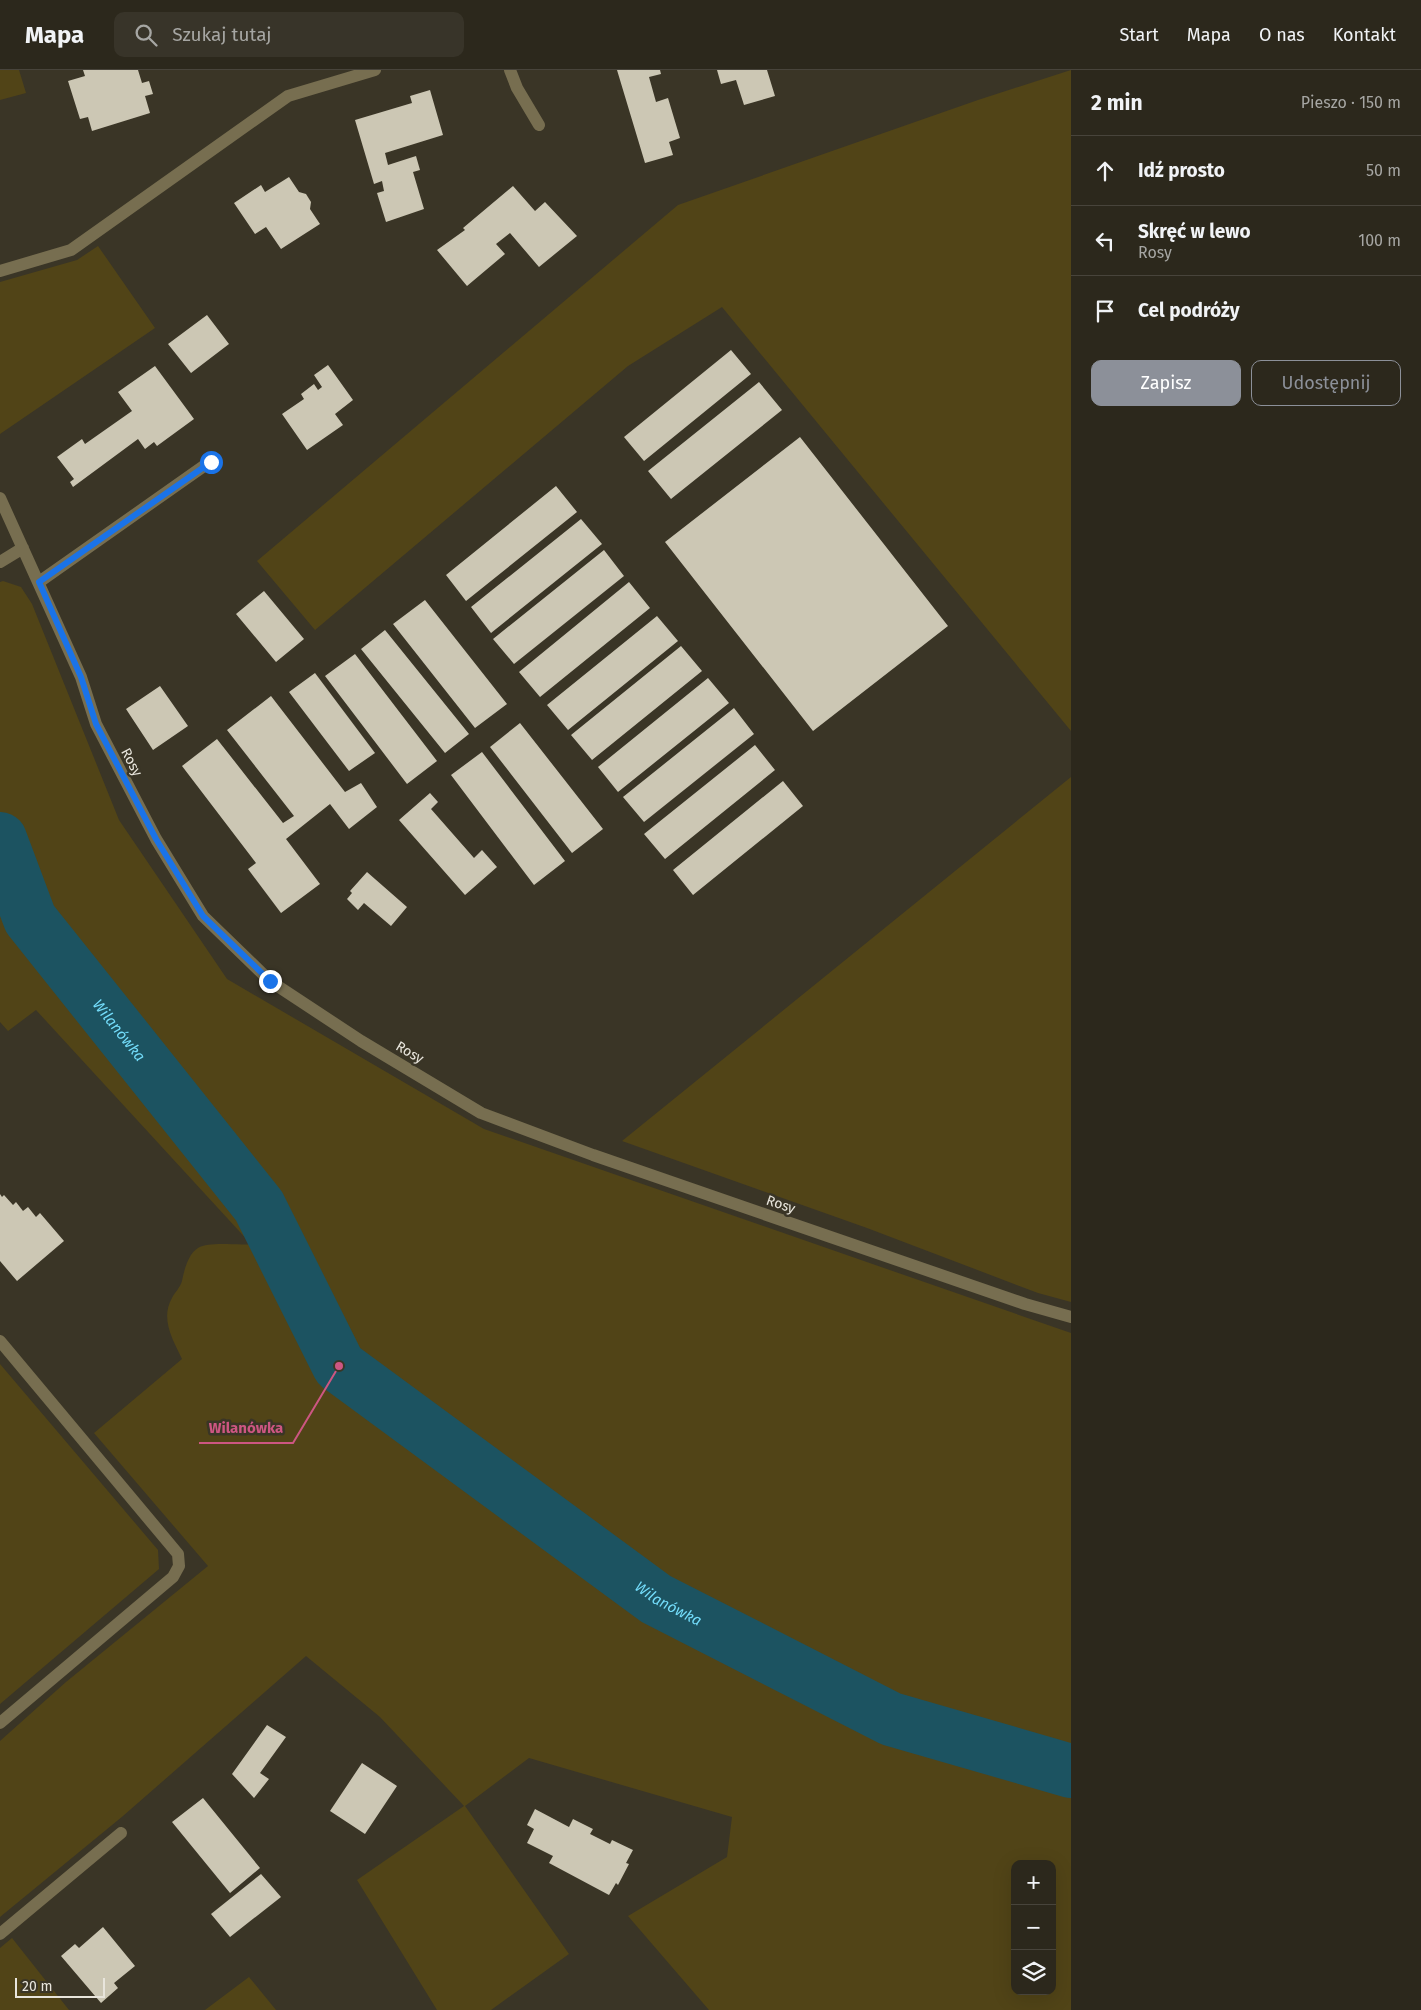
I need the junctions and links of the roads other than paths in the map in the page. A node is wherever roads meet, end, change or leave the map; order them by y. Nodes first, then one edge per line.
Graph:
1 (375, 70) edge
2 (510, 70) edge
3 (539, 125) dead end
4 (0, 270) edge
5 (211, 462) dead end
6 (0, 498) edge
7 (23, 548) junction
8 (0, 562) edge
9 (39, 582) junction
10 (1071, 1317) edge
11 (0, 1341) edge
12 (0, 1723) edge
13 (121, 1833) dead end
14 (0, 1934) edge

1 - 4 street
2 - 3 street
5 - 9 street
6 - 7 street, Rosy
7 - 8 street
7 - 9 street, Rosy
9 - 10 street, Rosy
11 - 12 street
13 - 14 street

